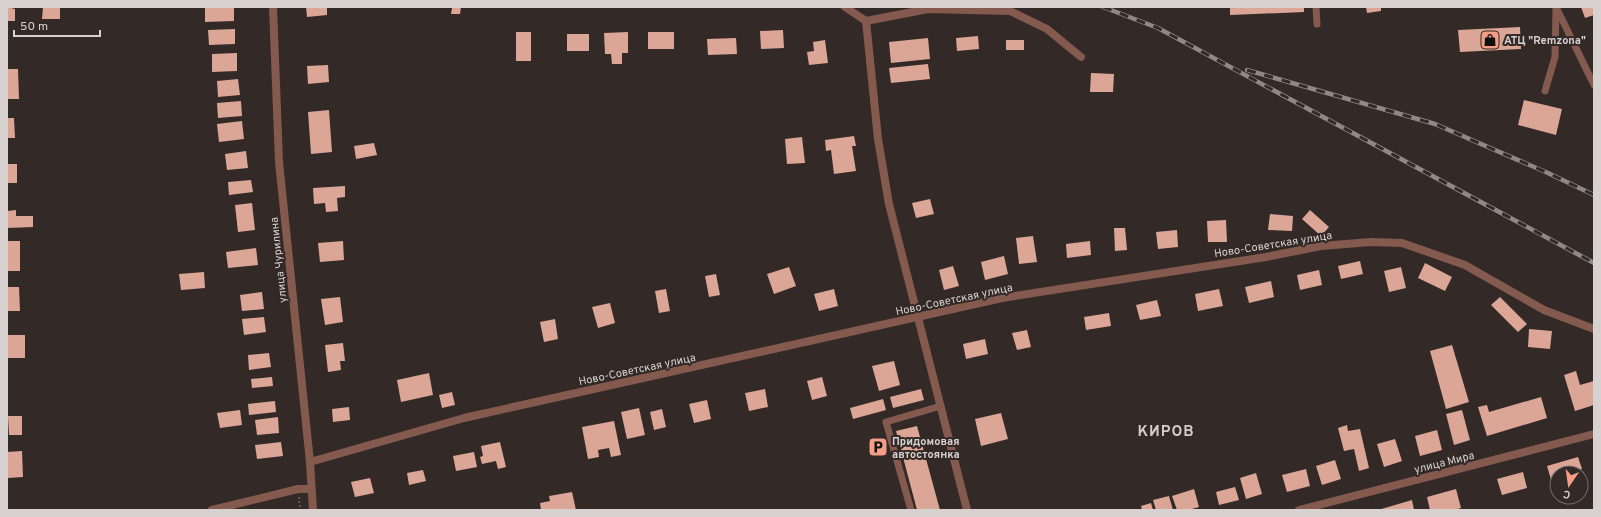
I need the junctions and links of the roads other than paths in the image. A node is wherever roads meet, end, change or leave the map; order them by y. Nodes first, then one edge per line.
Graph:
1 (273, 7) edge
2 (845, 7) edge
3 (1316, 7) edge
4 (1556, 7) edge
5 (866, 21) junction
6 (1317, 24) dead end
7 (1081, 57) dead end
8 (1594, 85) edge
9 (1545, 91) dead end
10 (919, 318) junction
11 (1594, 329) edge
12 (941, 406) junction
13 (1594, 434) edge
14 (310, 462) junction
15 (311, 489) junction
16 (212, 510) edge
17 (313, 510) edge
18 (911, 510) edge
19 (967, 510) edge
20 (1299, 510) edge

1 - 14 street, улица Чурилина
2 - 5 street
3 - 6 lane
4 - 8 lane
4 - 9 lane
5 - 7 street
5 - 10 street
10 - 11 street, Ново-Советская улица
10 - 12 street
10 - 14 street, Ново-Советская улица
12 - 18 lane
12 - 19 street
13 - 20 street, улица Мира
14 - 15 street, улица Чурилина
15 - 16 street
15 - 17 street, улица Чурилина

